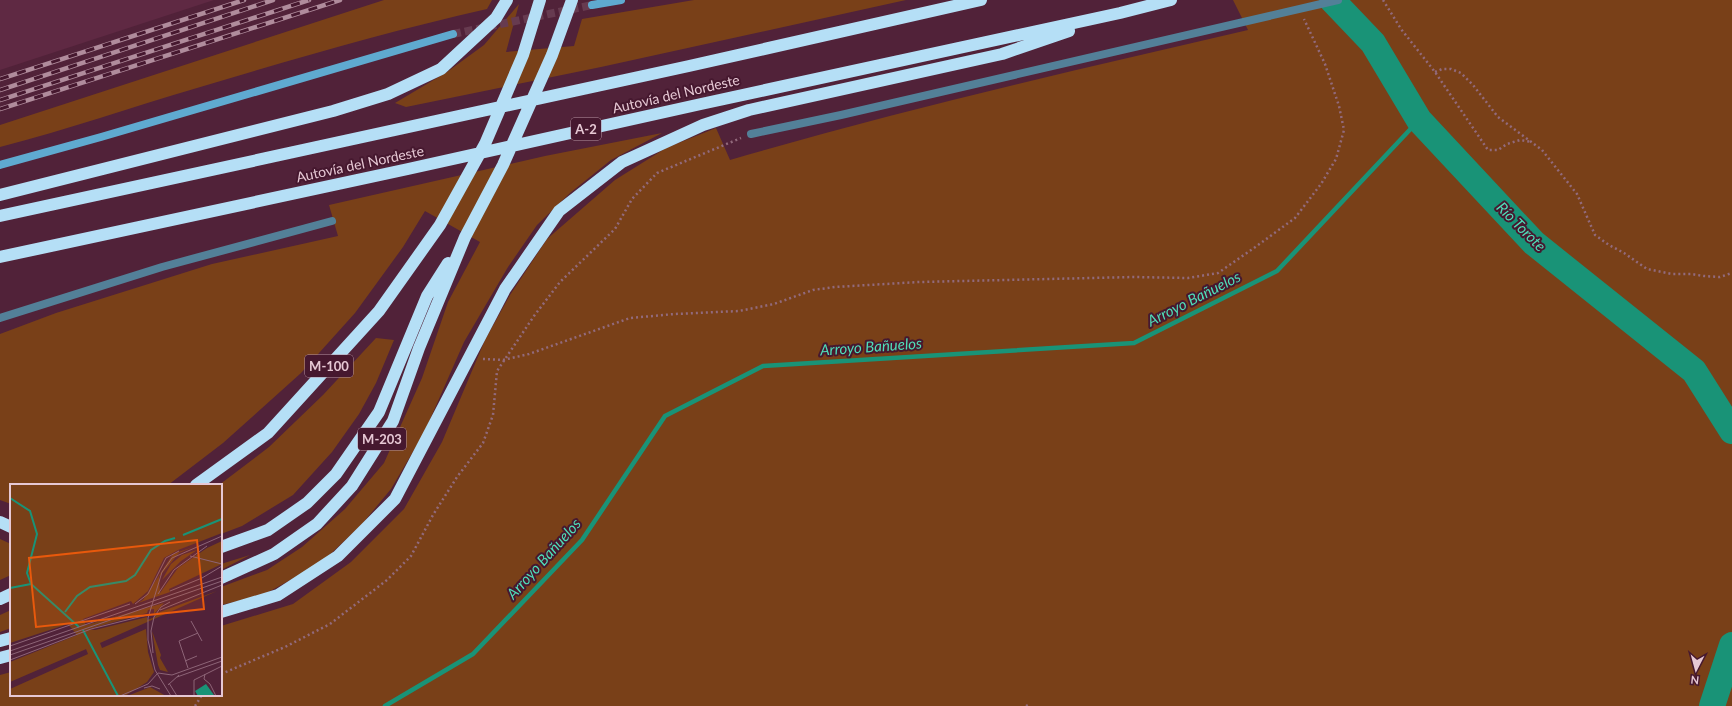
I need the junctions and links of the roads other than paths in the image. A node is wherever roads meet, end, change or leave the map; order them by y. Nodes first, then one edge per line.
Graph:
1 (507, 0) edge
2 (540, 0) edge
3 (572, 0) edge
4 (621, 0) edge
5 (981, 0) edge
6 (1172, 0) edge
7 (1338, 0) edge
8 (592, 4) tunnel mouth
9 (1120, 13) junction
10 (453, 34) tunnel mouth
11 (751, 134) road end
12 (0, 164) edge
13 (0, 195) edge
14 (0, 216) edge
15 (332, 221) dead end
16 (465, 237) junction
17 (0, 257) edge
18 (0, 318) edge
19 (197, 484) edge
20 (0, 522) edge
21 (10, 527) edge
22 (222, 547) edge
23 (222, 578) edge
24 (10, 594) edge
25 (0, 599) edge
26 (222, 612) edge
27 (10, 638) edge
28 (0, 641) edge
29 (10, 655) edge
30 (0, 658) edge

1 - 13 highway
2 - 19 highway, M-100
3 - 16 highway, M-203
4 - 8 street
5 - 14 highway, Autovía del Nordeste
6 - 9 highway, Autovía del Nordeste / A-2
7 - 11 lane
9 - 17 highway, Autovía del Nordeste / A-2
9 - 26 highway, A-2
10 - 12 street
15 - 18 lane
16 - 22 highway
16 - 23 highway, M-203
20 - 21 highway
24 - 25 highway
27 - 28 highway
29 - 30 highway

